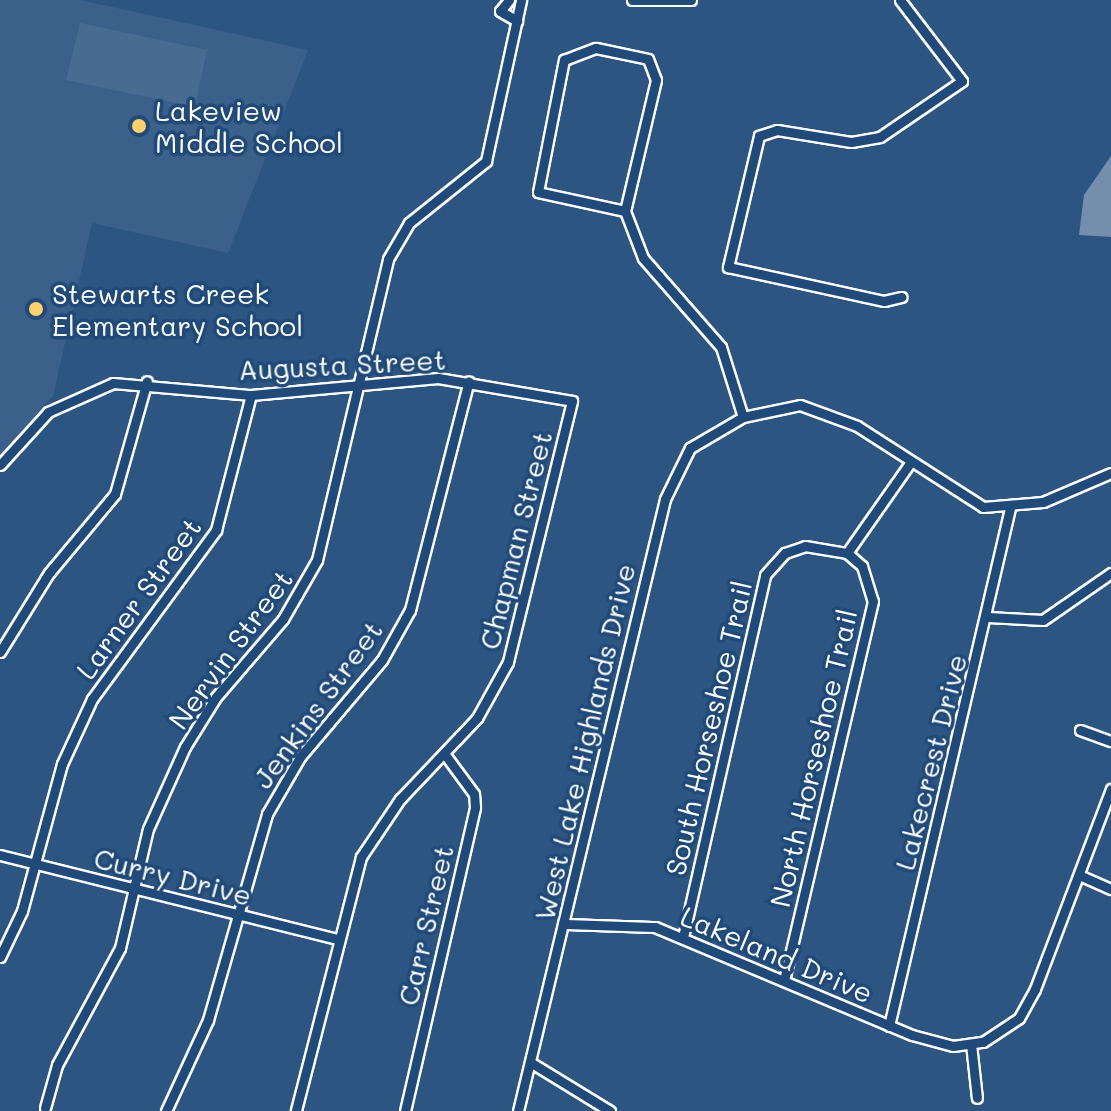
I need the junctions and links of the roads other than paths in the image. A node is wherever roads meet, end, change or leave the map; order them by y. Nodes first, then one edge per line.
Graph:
1 (512, 0) edge
2 (521, 0) edge
3 (632, 0) edge
4 (691, 0) edge
5 (900, 0) edge
6 (517, 21) junction
7 (625, 211) junction
8 (902, 297) dead end
9 (147, 381) junction
10 (469, 381) junction
11 (363, 386) junction
12 (251, 395) junction
13 (572, 401) joint
14 (743, 417) junction
15 (910, 463) junction
16 (0, 465) edge
17 (1111, 473) edge
18 (1010, 508) junction
19 (847, 553) junction
20 (1111, 573) edge
21 (988, 617) junction
22 (0, 652) edge
23 (1080, 730) dead end
24 (1111, 741) edge
25 (446, 756) junction
26 (1111, 789) edge
27 (0, 855) edge
28 (33, 863) junction
29 (1079, 875) junction
30 (133, 889) junction
31 (1111, 889) edge
32 (235, 914) junction
33 (563, 924) junction
34 (683, 937) junction
35 (337, 939) junction
36 (0, 957) edge
37 (784, 981) junction
38 (889, 1026) junction
39 (971, 1044) junction
40 (530, 1062) junction
41 (977, 1098) dead end
42 (45, 1108) dead end
43 (166, 1111) edge
44 (296, 1111) edge
45 (405, 1111) edge
46 (518, 1111) edge
47 (610, 1111) edge

1 - 2 street
1 - 6 street
2 - 6 street, Nervin Street
3 - 4 street
5 - 8 street
6 - 11 street, Nervin Street
7 - 7 street
7 - 14 street
9 - 12 street, Augusta Street
9 - 16 street, Augusta Street
9 - 22 street
10 - 11 street, Augusta Street
10 - 13 street, Augusta Street
10 - 32 street, Jenkins Street
11 - 12 street, Augusta Street
11 - 30 street, Nervin Street
12 - 28 street, Larner Street
13 - 25 street, Chapman Street
14 - 15 street, West Lake Highlands Drive
14 - 33 street, West Lake Highlands Drive
15 - 18 street, West Lake Highlands Drive
15 - 19 street
17 - 18 street
18 - 21 street, Lakecrest Drive
19 - 34 street, South Horseshoe Trail
19 - 37 street, North Horseshoe Trail
20 - 21 street
21 - 38 street, Lakecrest Drive
23 - 24 street
25 - 35 street, Chapman Street
25 - 45 street, Carr Street
26 - 29 street
27 - 28 street, Curry Drive
28 - 30 street, Curry Drive
28 - 36 street, Larner Street
29 - 31 street
29 - 39 street
30 - 32 street, Curry Drive
30 - 42 street, Nervin Street
32 - 35 street, Curry Drive
32 - 43 street, Jenkins Street
33 - 34 street, Lakeland Drive
33 - 40 street, West Lake Highlands Drive
34 - 37 street, Lakeland Drive
35 - 44 street, Chapman Street
37 - 38 street, Lakeland Drive
38 - 39 street, Lakeland Drive
39 - 41 street
40 - 46 street, West Lake Highlands Drive
40 - 47 street

